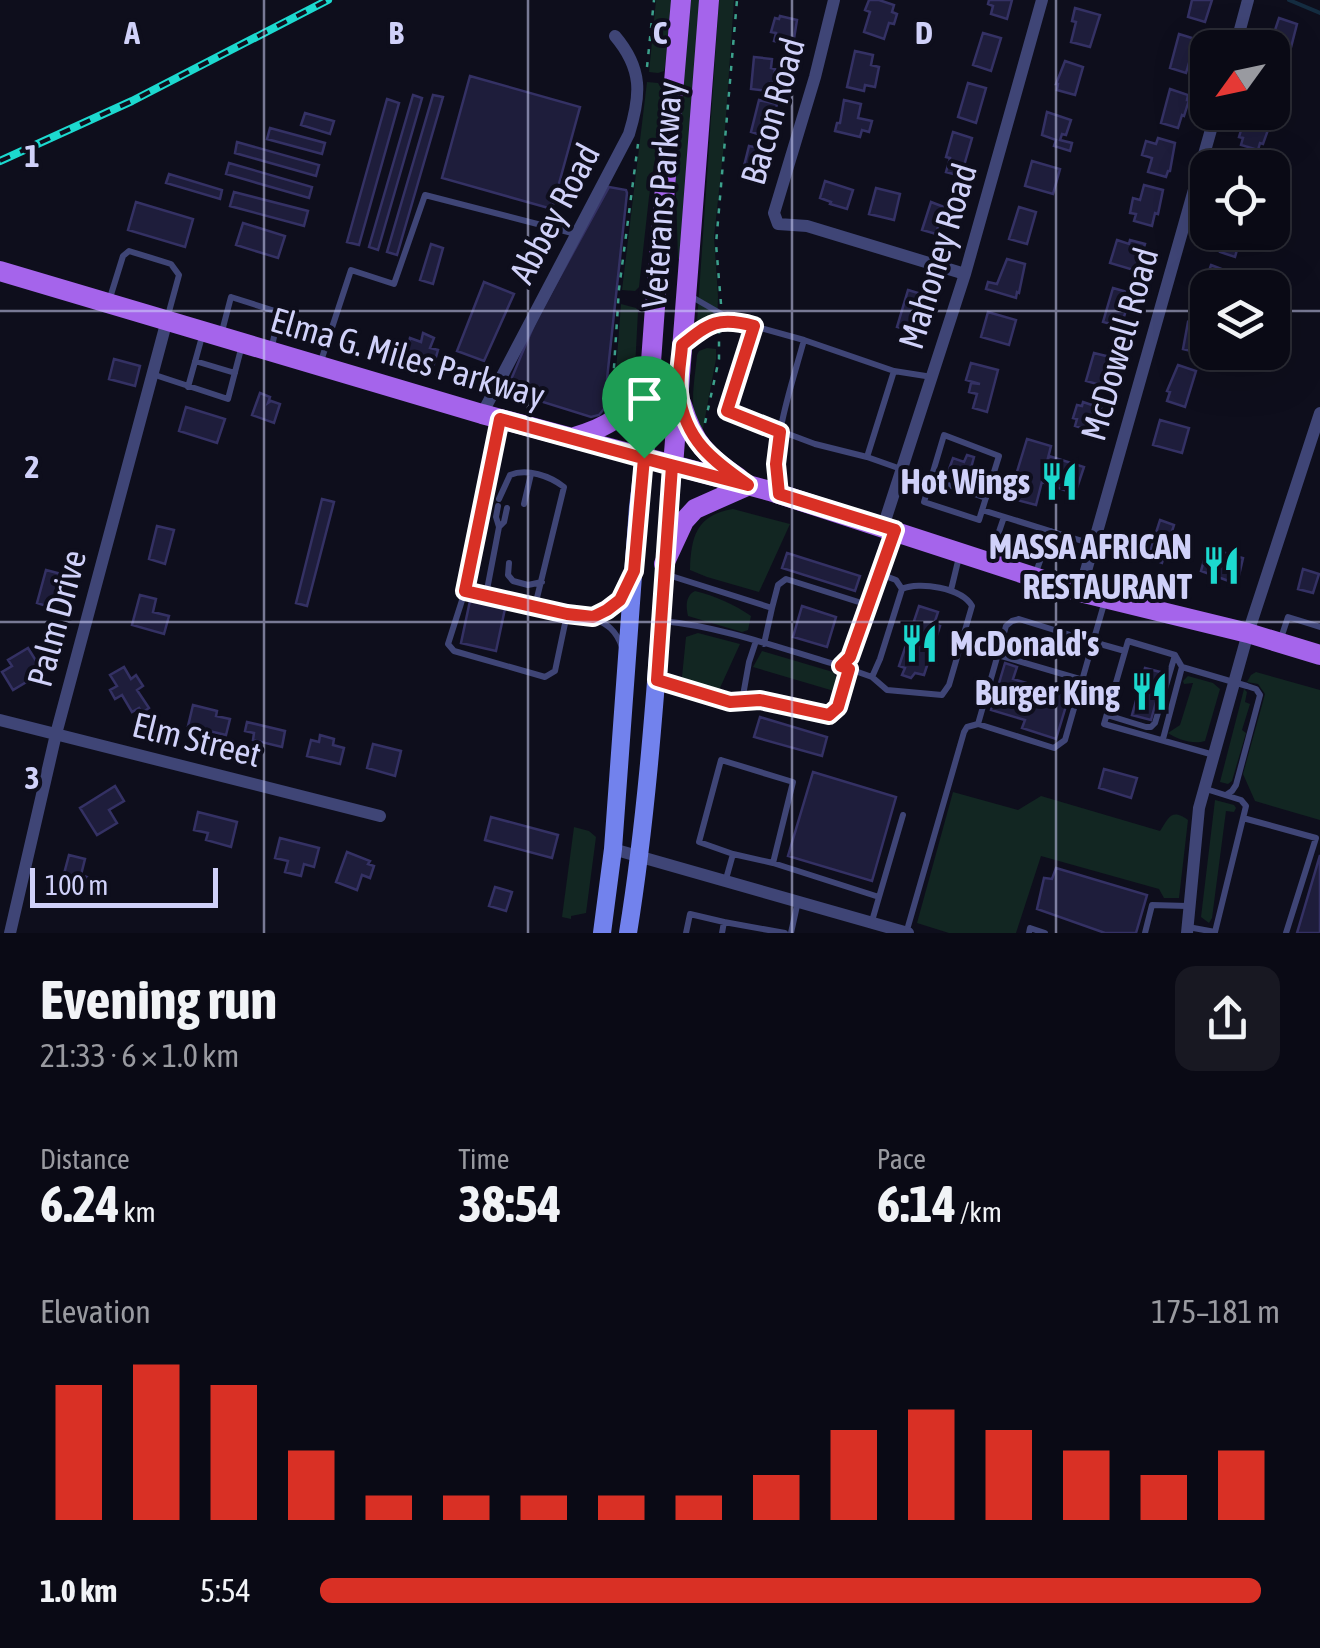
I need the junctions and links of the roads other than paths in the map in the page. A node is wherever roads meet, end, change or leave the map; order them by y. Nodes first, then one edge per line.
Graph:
1 (681, 0) edge
2 (708, 0) edge
3 (834, 0) edge
4 (1042, 0) edge
5 (1248, 0) edge
6 (1240, 30) edge
7 (615, 36) dead end
8 (1211, 130) edge
9 (576, 234) junction
10 (0, 271) edge
11 (966, 274) junction
12 (686, 293) junction
13 (108, 302) junction
14 (721, 317) junction
15 (167, 320) junction
16 (754, 326) junction
17 (212, 334) junction
18 (804, 340) junction
19 (243, 343) junction
20 (682, 345) junction
21 (270, 351) junction
22 (195, 360) junction
23 (319, 365) junction
24 (894, 371) junction
25 (235, 372) junction
26 (152, 374) junction
27 (650, 378) junction
28 (932, 378) junction
29 (188, 387) junction
30 (679, 391) junction
31 (1320, 413) edge
32 (491, 416) junction
33 (780, 432) junction
34 (570, 438) junction
35 (867, 457) junction
36 (644, 458) junction
37 (672, 466) junction
38 (902, 470) junction
39 (532, 474) junction
40 (931, 479) junction
41 (748, 485) junction
42 (789, 497) junction
43 (986, 498) junction
44 (524, 504) dead end
45 (982, 510) junction
46 (1004, 516) junction
47 (889, 529) junction
48 (1052, 532) junction
49 (1094, 545) junction
50 (960, 552) junction
51 (989, 562) junction
52 (509, 563) dead end
53 (664, 569) junction
54 (634, 571) junction
55 (880, 574) junction
56 (1034, 576) junction
57 (542, 582) junction
58 (902, 589) junction
59 (951, 590) junction
60 (465, 591) junction
61 (1080, 592) junction
62 (486, 595) junction
63 (1105, 598) junction
64 (868, 605) junction
65 (535, 606) junction
66 (772, 608) junction
67 (567, 614) junction
68 (593, 617) junction
69 (661, 621) junction
70 (1320, 627) edge
71 (1248, 633) junction
72 (760, 642) junction
73 (1093, 642) junction
74 (1280, 642) junction
75 (1125, 651) junction
76 (1320, 654) edge
77 (998, 655) junction
78 (1176, 656) junction
79 (627, 662) junction
80 (845, 667) junction
81 (1182, 667) junction
82 (872, 677) junction
83 (657, 680) junction
84 (1083, 680) junction
85 (1234, 682) junction
86 (742, 701) junction
87 (0, 720) edge
88 (1106, 720) junction
89 (978, 724) junction
90 (56, 734) junction
91 (1163, 739) junction
92 (1214, 755) junction
93 (1204, 788) junction
94 (1225, 795) junction
95 (903, 814) dead end
96 (380, 816) dead end
97 (1243, 818) junction
98 (613, 848) junction
99 (733, 854) junction
100 (640, 856) junction
101 (773, 863) junction
102 (726, 880) junction
103 (879, 898) junction
104 (798, 901) junction
105 (1190, 906) junction
106 (724, 922) junction
107 (872, 923) junction
108 (1187, 930) edge
109 (10, 933) edge
110 (602, 933) edge
111 (628, 933) edge
112 (686, 933) edge
113 (722, 933) edge
114 (788, 933) edge
115 (907, 933) edge
116 (1029, 933) edge
117 (1045, 933) edge
118 (1146, 933) edge
119 (1216, 933) edge
120 (1286, 933) edge

1 - 27 main road, Veterans Parkway
2 - 12 main road, Veterans Parkway
3 - 11 street, Bacon Road
4 - 11 street, Mahoney Road
5 - 6 street
7 - 9 street, Abbey Road
8 - 49 street, McDowell Road
9 - 23 lane
9 - 32 street, Abbey Road
10 - 13 main road, Elma G. Miles Parkway
11 - 28 street, Mahoney Road
12 - 14 lane
12 - 20 main road, Veterans Parkway
13 - 15 main road, Elma G. Miles Parkway
13 - 15 lane
14 - 16 lane
14 - 20 lane
15 - 17 main road, Elma G. Miles Parkway
15 - 26 street, Palm Drive
16 - 18 lane
16 - 33 lane
17 - 19 main road, Elma G. Miles Parkway
17 - 21 lane
17 - 22 lane
18 - 24 lane
18 - 33 lane
19 - 21 main road, Elma G. Miles Parkway
19 - 25 lane
20 - 30 main road, Veterans Parkway
21 - 23 main road, Elma G. Miles Parkway
22 - 25 lane
22 - 29 lane
23 - 32 main road, Elma G. Miles Parkway
24 - 28 lane
24 - 35 lane
25 - 29 lane
26 - 29 lane
26 - 90 street, Palm Drive
27 - 34 main road
27 - 36 main road, Veterans Parkway
28 - 38 street, Mahoney Road
30 - 37 main road, Veterans Parkway
30 - 41 main road
31 - 71 street
32 - 34 main road, Elma G. Miles Parkway
32 - 60 lane
33 - 35 lane
33 - 42 lane
34 - 36 main road, Elma G. Miles Parkway
35 - 38 lane
36 - 37 main road, Elma G. Miles Parkway
36 - 54 main road, Veterans Parkway
37 - 41 main road, Elma G. Miles Parkway
37 - 53 main road, Veterans Parkway
38 - 47 street, Mahoney Road
39 - 44 lane
39 - 57 lane
39 - 62 lane
40 - 43 lane
40 - 43 lane
40 - 45 lane
41 - 42 main road, Elma G. Miles Parkway
41 - 53 main road
42 - 47 main road, Elma G. Miles Parkway
43 - 45 lane
45 - 46 lane
46 - 48 lane
46 - 51 lane
47 - 50 main road, Elma G. Miles Parkway
47 - 55 lane
48 - 49 lane
48 - 56 lane
49 - 61 street, McDowell Road
50 - 51 main road, Elma G. Miles Parkway
50 - 59 lane
51 - 56 main road, Elma G. Miles Parkway
52 - 57 lane
53 - 66 lane
53 - 69 main road, Veterans Parkway
54 - 68 lane
54 - 79 main road, Veterans Parkway
55 - 58 lane
55 - 64 lane
56 - 61 main road, Elma G. Miles Parkway
57 - 65 lane
58 - 59 lane
58 - 82 lane
59 - 82 lane
60 - 62 lane
60 - 67 lane
61 - 63 main road, Elma G. Miles Parkway
62 - 65 lane
63 - 71 main road, Elma G. Miles Parkway
63 - 73 lane
64 - 66 lane
64 - 80 lane
65 - 67 lane
66 - 72 lane
67 - 68 lane
68 - 79 lane
69 - 72 lane
69 - 83 main road, Veterans Parkway
70 - 74 lane
71 - 74 main road, Elma G. Miles Parkway
71 - 85 street
72 - 80 lane
72 - 86 lane
73 - 75 lane
73 - 77 lane
73 - 84 lane
74 - 76 main road, Elma G. Miles Parkway
75 - 78 lane
75 - 88 lane
77 - 84 lane
77 - 89 lane
78 - 81 lane
78 - 88 lane
79 - 98 main road, Veterans Parkway
80 - 82 lane
80 - 86 lane
81 - 85 lane
81 - 91 lane
83 - 86 lane
83 - 100 main road, Veterans Parkway
84 - 89 lane
85 - 92 street
85 - 94 lane
87 - 90 street, Elm Street
88 - 91 lane
89 - 115 lane
90 - 96 street, Elm Street
90 - 109 street, Palm Drive
91 - 92 lane
92 - 93 street
93 - 94 lane
93 - 105 street
94 - 97 lane
95 - 103 lane
97 - 119 lane
97 - 120 lane
98 - 100 street
98 - 110 main road, Veterans Parkway
99 - 101 lane
99 - 101 lane
99 - 102 lane
100 - 102 street
100 - 111 main road, Veterans Parkway
101 - 103 lane
102 - 104 street
103 - 107 lane
104 - 107 street
104 - 114 lane
105 - 108 street
105 - 118 lane
106 - 112 lane
106 - 113 lane
106 - 114 lane
107 - 115 street
108 - 119 lane
116 - 117 lane

